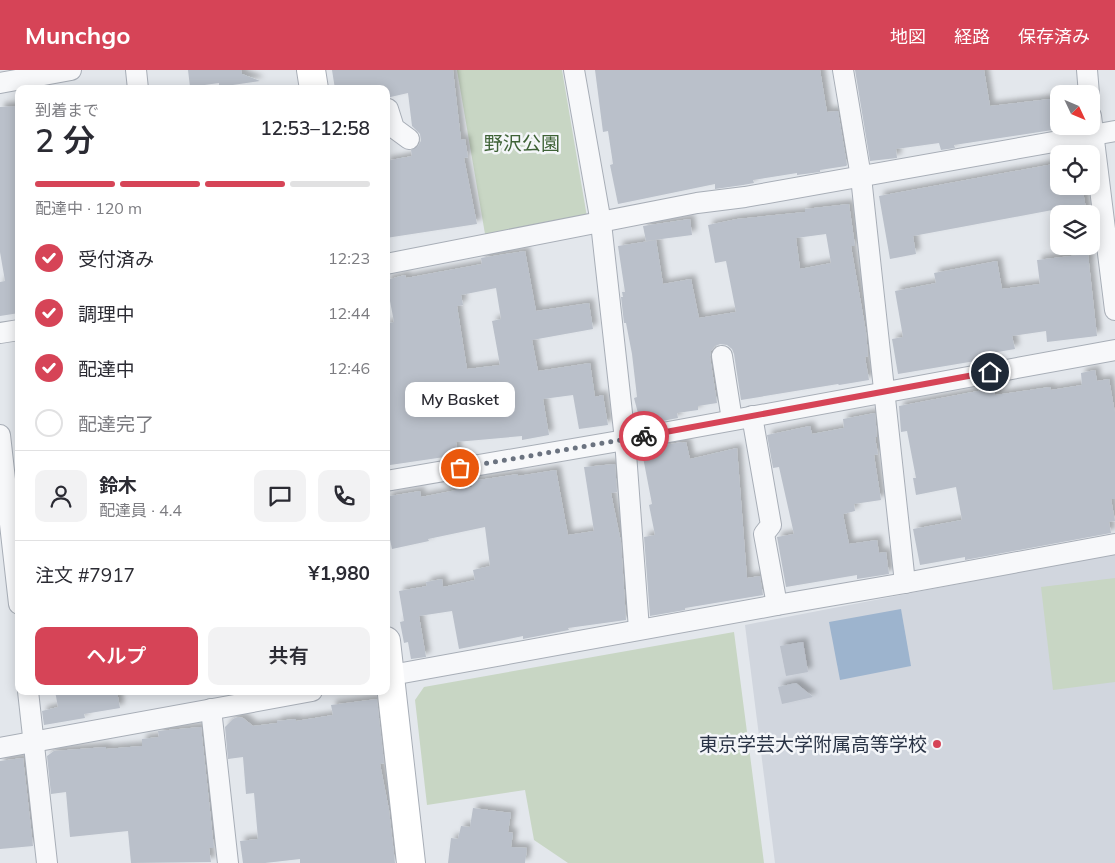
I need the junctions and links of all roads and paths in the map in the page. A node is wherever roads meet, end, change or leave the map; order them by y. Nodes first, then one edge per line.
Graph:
1 (71, 70) edge
2 (136, 70) edge
3 (311, 70) edge
4 (574, 70) edge
5 (843, 70) edge
6 (1087, 70) edge
7 (0, 83) edge
8 (138, 85) edge
9 (313, 85) edge
10 (1088, 85) edge
11 (393, 108) edge
12 (1100, 128) edge
13 (1115, 131) edge
14 (1051, 135) edge
15 (1093, 135) edge
16 (409, 139) dead end
17 (861, 177) junction
18 (601, 223) junction
19 (390, 263) edge
20 (1115, 310) edge
21 (15, 331) edge
22 (0, 333) edge
23 (1115, 350) edge
24 (722, 356) dead end
25 (884, 392) junction
26 (752, 416) junction
27 (732, 420) junction
28 (0, 435) edge
29 (625, 440) junction
30 (390, 481) edge
31 (1115, 544) edge
32 (11, 552) edge
33 (15, 578) edge
34 (905, 583) junction
35 (777, 604) junction
36 (639, 630) junction
37 (390, 676) edge
38 (390, 692) edge
39 (28, 695) edge
40 (290, 695) edge
41 (211, 709) junction
42 (34, 742) junction
43 (0, 748) edge
44 (47, 863) edge
45 (228, 863) edge
46 (411, 863) edge

1 - 7 street
2 - 8 street
3 - 9 street
4 - 18 street
5 - 17 street
6 - 10 street
11 - 16 street
12 - 13 street
14 - 17 street
15 - 20 street
17 - 18 street
17 - 25 street
18 - 19 street
18 - 29 street
21 - 22 street
23 - 25 street
24 - 27 street
25 - 26 street
25 - 34 street
26 - 27 street
26 - 35 street
27 - 29 street
28 - 32 street
29 - 30 street
29 - 36 street
31 - 34 street
32 - 33 street
34 - 35 street
35 - 36 street
36 - 37 street
38 - 46 street
39 - 42 street
40 - 41 street
41 - 42 street
41 - 45 street
42 - 43 street
42 - 44 street

